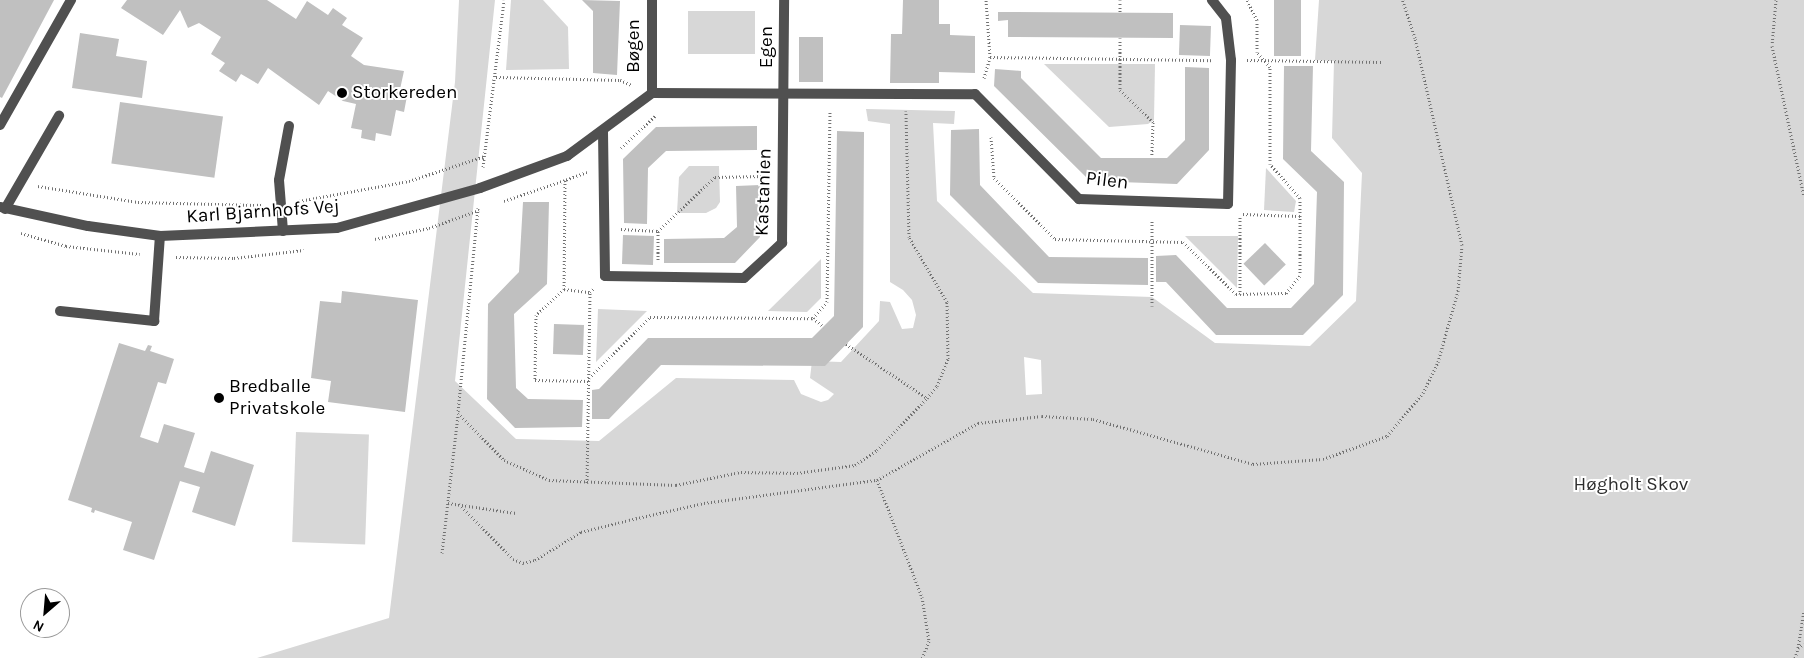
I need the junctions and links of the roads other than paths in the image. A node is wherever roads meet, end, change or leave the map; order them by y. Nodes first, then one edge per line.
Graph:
1 (71, 0) edge
2 (652, 0) edge
3 (784, 0) edge
4 (1212, 0) edge
5 (652, 93) junction
6 (784, 93) junction
7 (59, 116) dead end
8 (0, 125) edge
9 (289, 126) dead end
10 (603, 132) junction
11 (3, 208) edge
12 (283, 231) junction
13 (160, 236) junction
14 (60, 311) dead end

1 - 8 street
2 - 5 street, Bøgen
3 - 6 street, Egen
4 - 6 street, Pilen
5 - 6 street
5 - 10 street
6 - 10 street, Kastanien
7 - 11 street
9 - 12 street
10 - 12 street, Karl Bjarnhofs Vej
11 - 13 street, Karl Bjarnhofs Vej
12 - 13 street, Karl Bjarnhofs Vej
13 - 14 street

